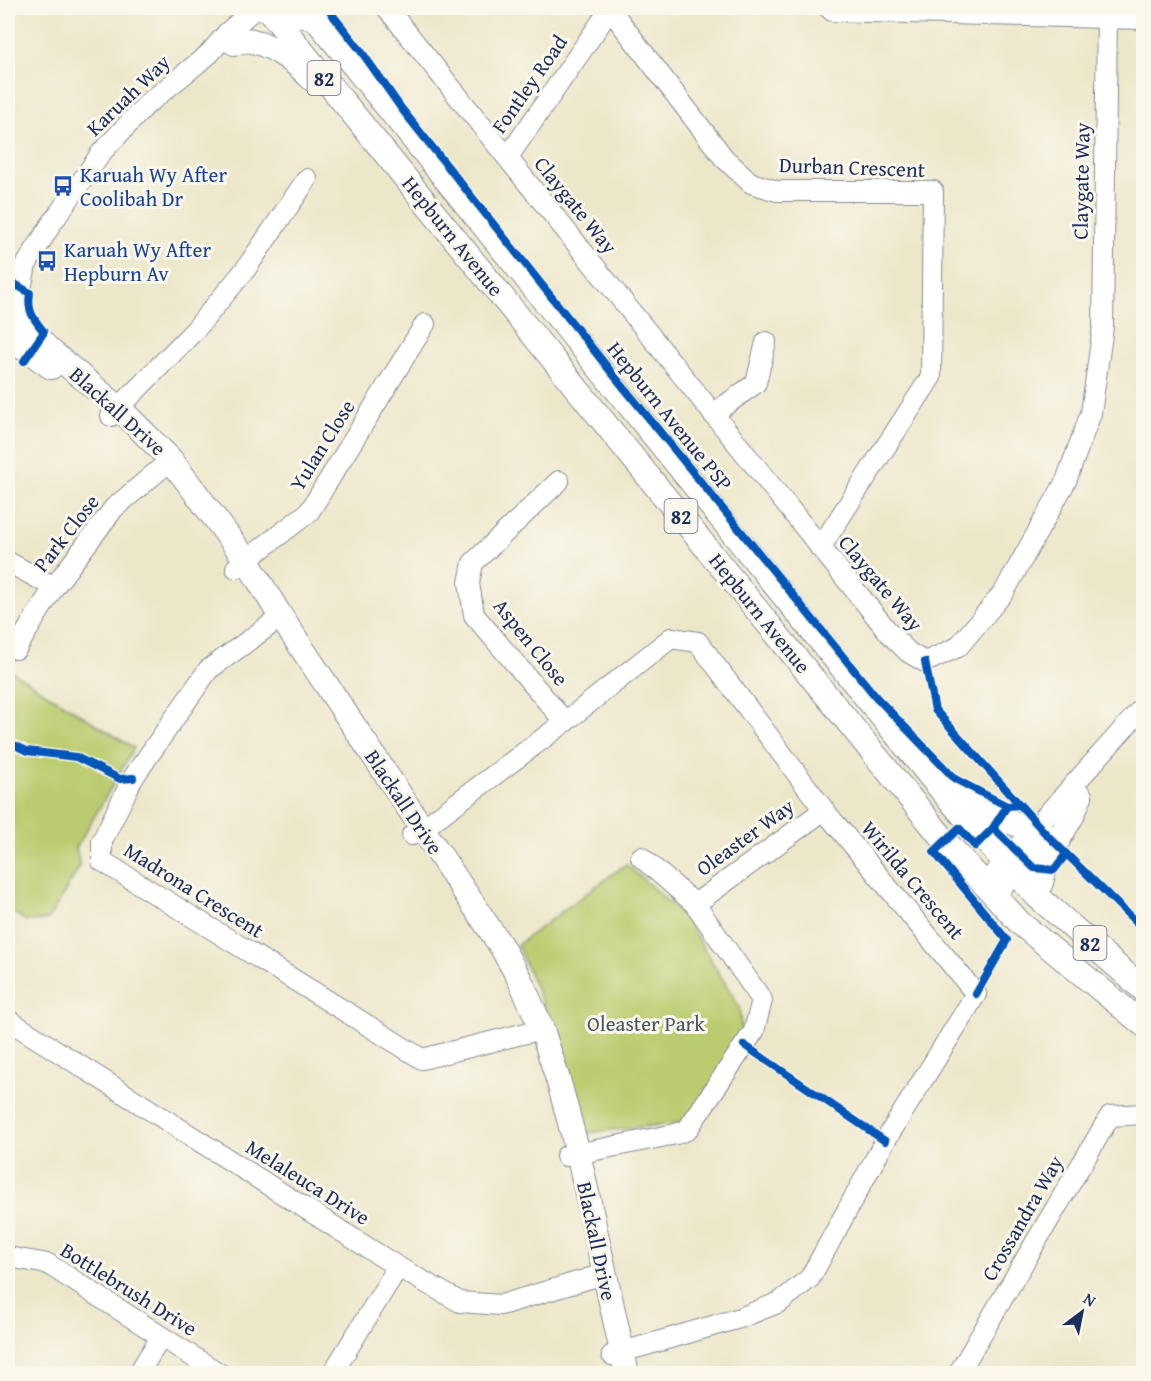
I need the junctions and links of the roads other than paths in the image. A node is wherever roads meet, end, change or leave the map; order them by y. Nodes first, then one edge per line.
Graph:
1 (268, 8) edge
2 (387, 8) edge
3 (611, 8) edge
4 (829, 8) edge
5 (312, 14) edge
6 (1107, 16) junction
7 (1143, 19) edge
8 (234, 43) junction
9 (209, 54) junction
10 (379, 146) junction
11 (508, 158) junction
12 (307, 179) dead end
13 (11, 316) edge
14 (425, 324) dead end
15 (766, 342) dead end
16 (115, 412) junction
17 (713, 414) junction
18 (166, 464) junction
19 (560, 481) dead end
20 (820, 548) junction
21 (8, 562) edge
22 (241, 565) junction
23 (54, 587) junction
24 (275, 621) junction
25 (16, 649) dead end
26 (1143, 706) edge
27 (565, 722) junction
28 (1143, 724) edge
29 (918, 761) junction
30 (1080, 796) junction
31 (824, 810) junction
32 (1033, 830) junction
33 (417, 832) junction
34 (641, 857) dead end
35 (1010, 867) junction
36 (990, 890) junction
37 (1037, 896) junction
38 (695, 904) junction
39 (1143, 990) edge
40 (8, 1020) edge
41 (1143, 1025) edge
42 (536, 1031) junction
43 (1143, 1114) edge
44 (572, 1155) junction
45 (8, 1257) edge
46 (398, 1267) junction
47 (598, 1276) junction
48 (161, 1337) junction
49 (619, 1363) edge
50 (138, 1374) edge
51 (220, 1374) edge
52 (332, 1374) edge
53 (958, 1374) edge

1 - 5 street
1 - 8 street, Karuah Way
1 - 9 street, Karuah Way
1 - 10 main road, Hepburn Avenue / 82
2 - 11 street, Claygate Way
3 - 11 street, Fontley Road
3 - 20 street, Durban Crescent
4 - 6 street
5 - 29 main road, Hepburn Avenue / 82
6 - 7 street
6 - 20 street, Claygate Way
8 - 9 street, Karuah Way
8 - 10 main road
9 - 13 street, Karuah Way
10 - 36 main road, Hepburn Avenue / 82
11 - 17 street, Claygate Way
12 - 16 street
13 - 16 main road, Blackall Drive
14 - 22 street, Yulan Close
15 - 17 street
16 - 18 main road, Blackall Drive
17 - 20 street, Claygate Way
18 - 22 main road, Blackall Drive
18 - 23 street, Park Close
19 - 27 street, Aspen Close
21 - 23 street
22 - 24 main road, Blackall Drive
23 - 25 street, Park Close
24 - 33 main road, Blackall Drive
24 - 42 street, Madrona Crescent
26 - 32 street
27 - 31 street, Wirilda Crescent
27 - 33 street, Wirilda Crescent
28 - 30 street
29 - 32 main road
29 - 35 main road, Hepburn Avenue / 82
30 - 35 street
30 - 37 main road
31 - 38 street, Oleaster Way
31 - 49 street, Wirilda Crescent
32 - 35 street
33 - 42 main road, Blackall Drive
34 - 38 street, Oleaster Way
35 - 36 street
35 - 37 main road, Hepburn Avenue / 82
36 - 41 main road, Hepburn Avenue / 82
37 - 39 main road, Hepburn Avenue / 82
38 - 44 street, Oleaster Way
40 - 46 street, Melaleuca Drive
42 - 44 main road, Blackall Drive
43 - 53 street, Crossandra Way
44 - 47 main road, Blackall Drive
45 - 48 street, Bottlebrush Drive
46 - 47 street, Melaleuca Drive
46 - 52 street
47 - 49 main road, Blackall Drive
48 - 50 street
48 - 51 street, Bottlebrush Drive

